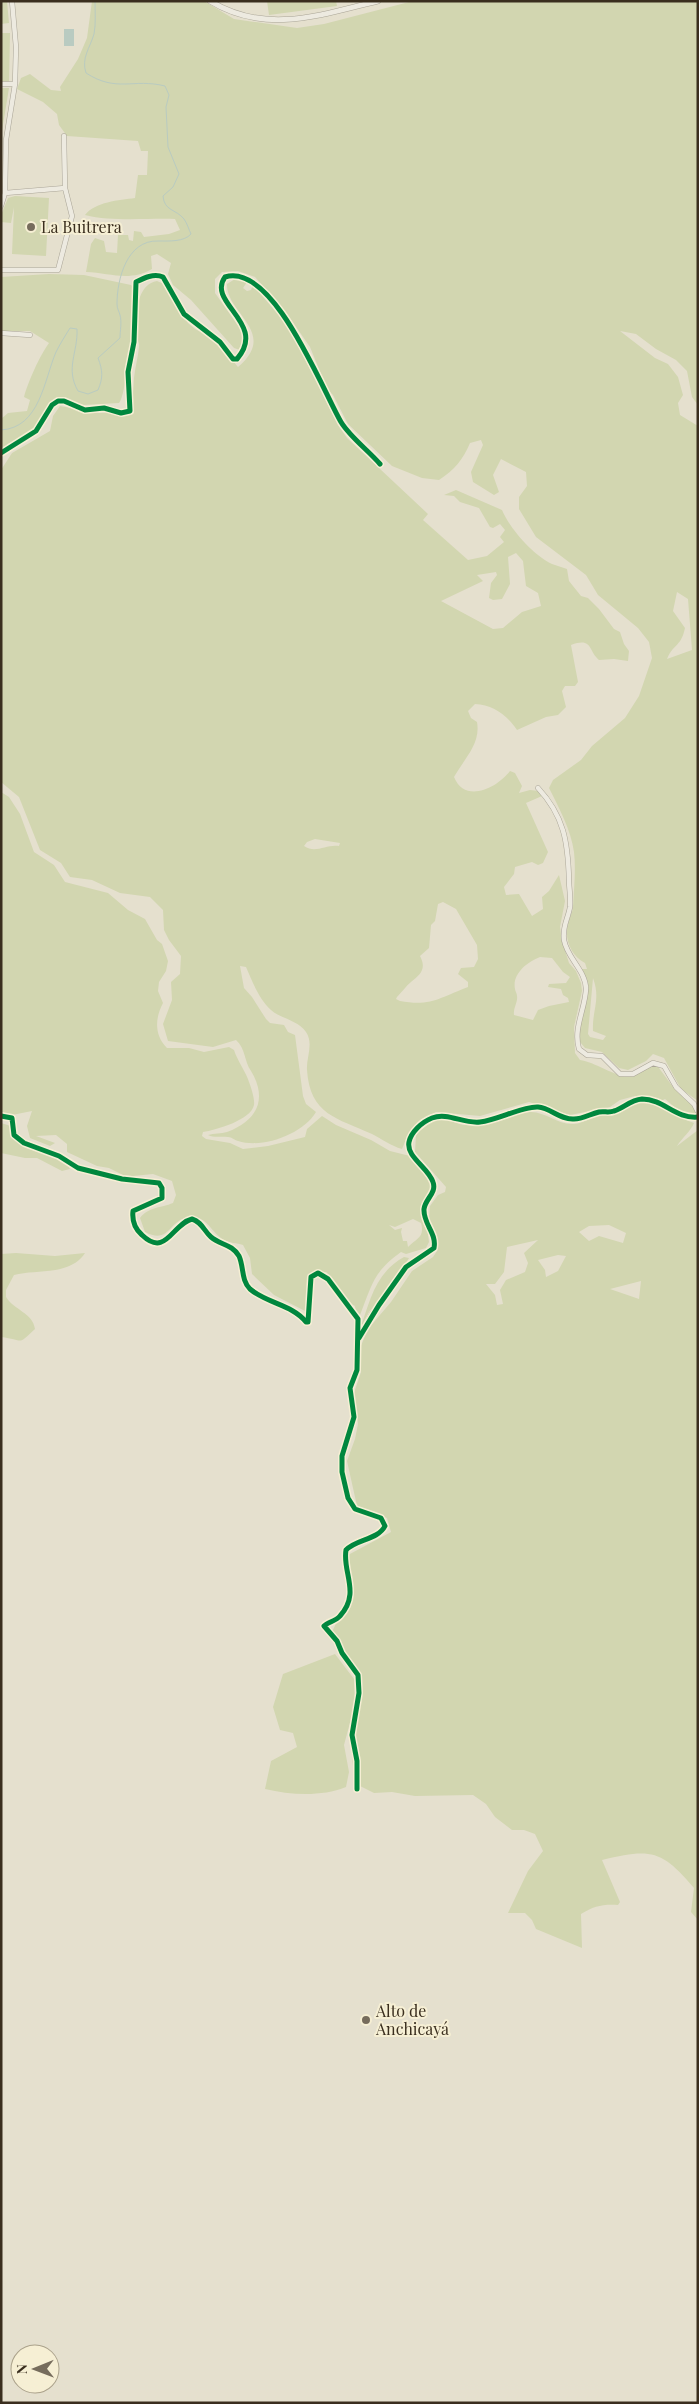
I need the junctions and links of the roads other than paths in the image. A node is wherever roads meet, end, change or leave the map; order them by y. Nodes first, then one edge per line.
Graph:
1 (12, 1) edge
2 (210, 1) edge
3 (378, 1) edge
4 (1, 84) edge
5 (15, 84) junction
6 (64, 136) dead end
7 (64, 188) junction
8 (5, 193) junction
9 (1, 206) edge
10 (1, 270) edge
11 (1, 333) edge
12 (30, 335) dead end
13 (1, 454) edge
14 (380, 464) dead end
15 (538, 788) dead end
16 (698, 1112) edge
17 (1, 1116) edge
18 (698, 1116) edge
19 (358, 1342) junction
20 (357, 1789) dead end

1 - 5 street
2 - 3 street
4 - 5 street
5 - 8 street
6 - 7 street
7 - 8 street
7 - 10 street
8 - 9 street
11 - 12 street
13 - 14 street
15 - 16 street
17 - 19 street
18 - 19 street
19 - 20 street

